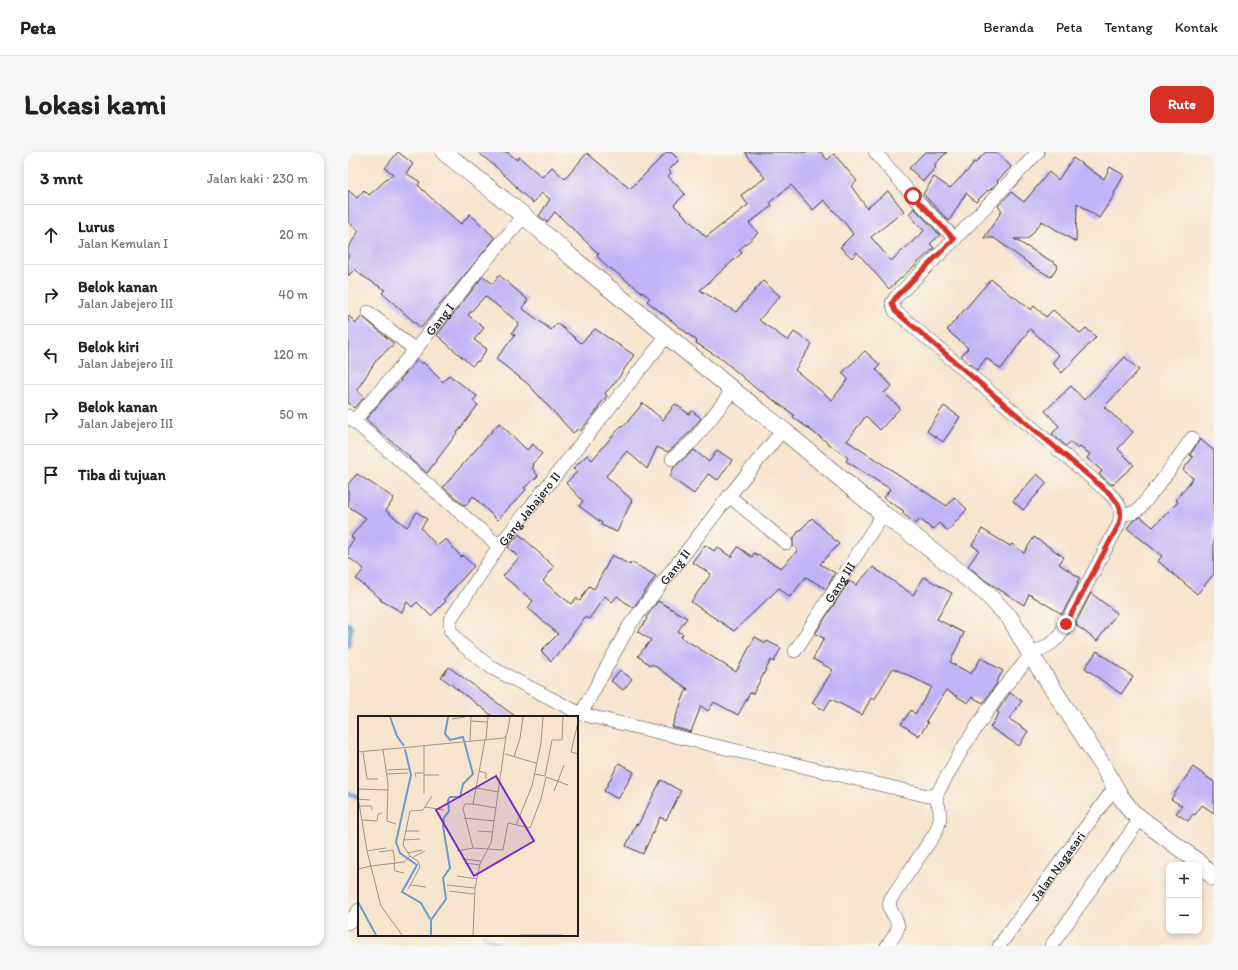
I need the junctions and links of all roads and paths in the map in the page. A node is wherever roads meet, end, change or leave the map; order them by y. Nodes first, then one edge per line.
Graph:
1 (444, 152) edge
2 (875, 152) edge
3 (1038, 152) edge
4 (1212, 152) edge
5 (1214, 155) edge
6 (524, 216) junction
7 (954, 239) junction
8 (368, 312) dead end
9 (667, 336) junction
10 (415, 350) junction
11 (733, 390) junction
12 (351, 419) edge
13 (783, 430) junction
14 (1192, 438) dead end
15 (672, 459) dead end
16 (729, 496) junction
17 (883, 514) junction
18 (1121, 514) junction
19 (786, 543) dead end
20 (499, 546) junction
21 (795, 651) dead end
22 (1031, 655) junction
23 (582, 714) junction
24 (1115, 787) junction
25 (935, 795) junction
26 (1140, 819) junction
27 (1214, 877) edge
28 (358, 911) edge
29 (348, 923) edge
30 (887, 946) edge
31 (1000, 946) edge
32 (1051, 946) edge

1 - 6 street
2 - 7 street
3 - 7 street
4 - 5 path
6 - 9 street
6 - 10 street, Gang I
7 - 18 street
8 - 10 street
9 - 11 street
9 - 20 street, Gang Jabajero II
10 - 12 street, Gang I
11 - 13 street
11 - 15 street
12 - 20 street, Gang Jabajero II
13 - 16 street, Gang II
13 - 17 street
14 - 18 street
16 - 19 street
16 - 23 street, Gang II
17 - 21 street, Gang III
17 - 22 street
18 - 22 street
20 - 23 street
22 - 24 street
22 - 25 street
23 - 25 street
24 - 26 street
24 - 31 street, Jalan Nagasari
25 - 30 street
26 - 27 street
26 - 32 street
28 - 29 street

